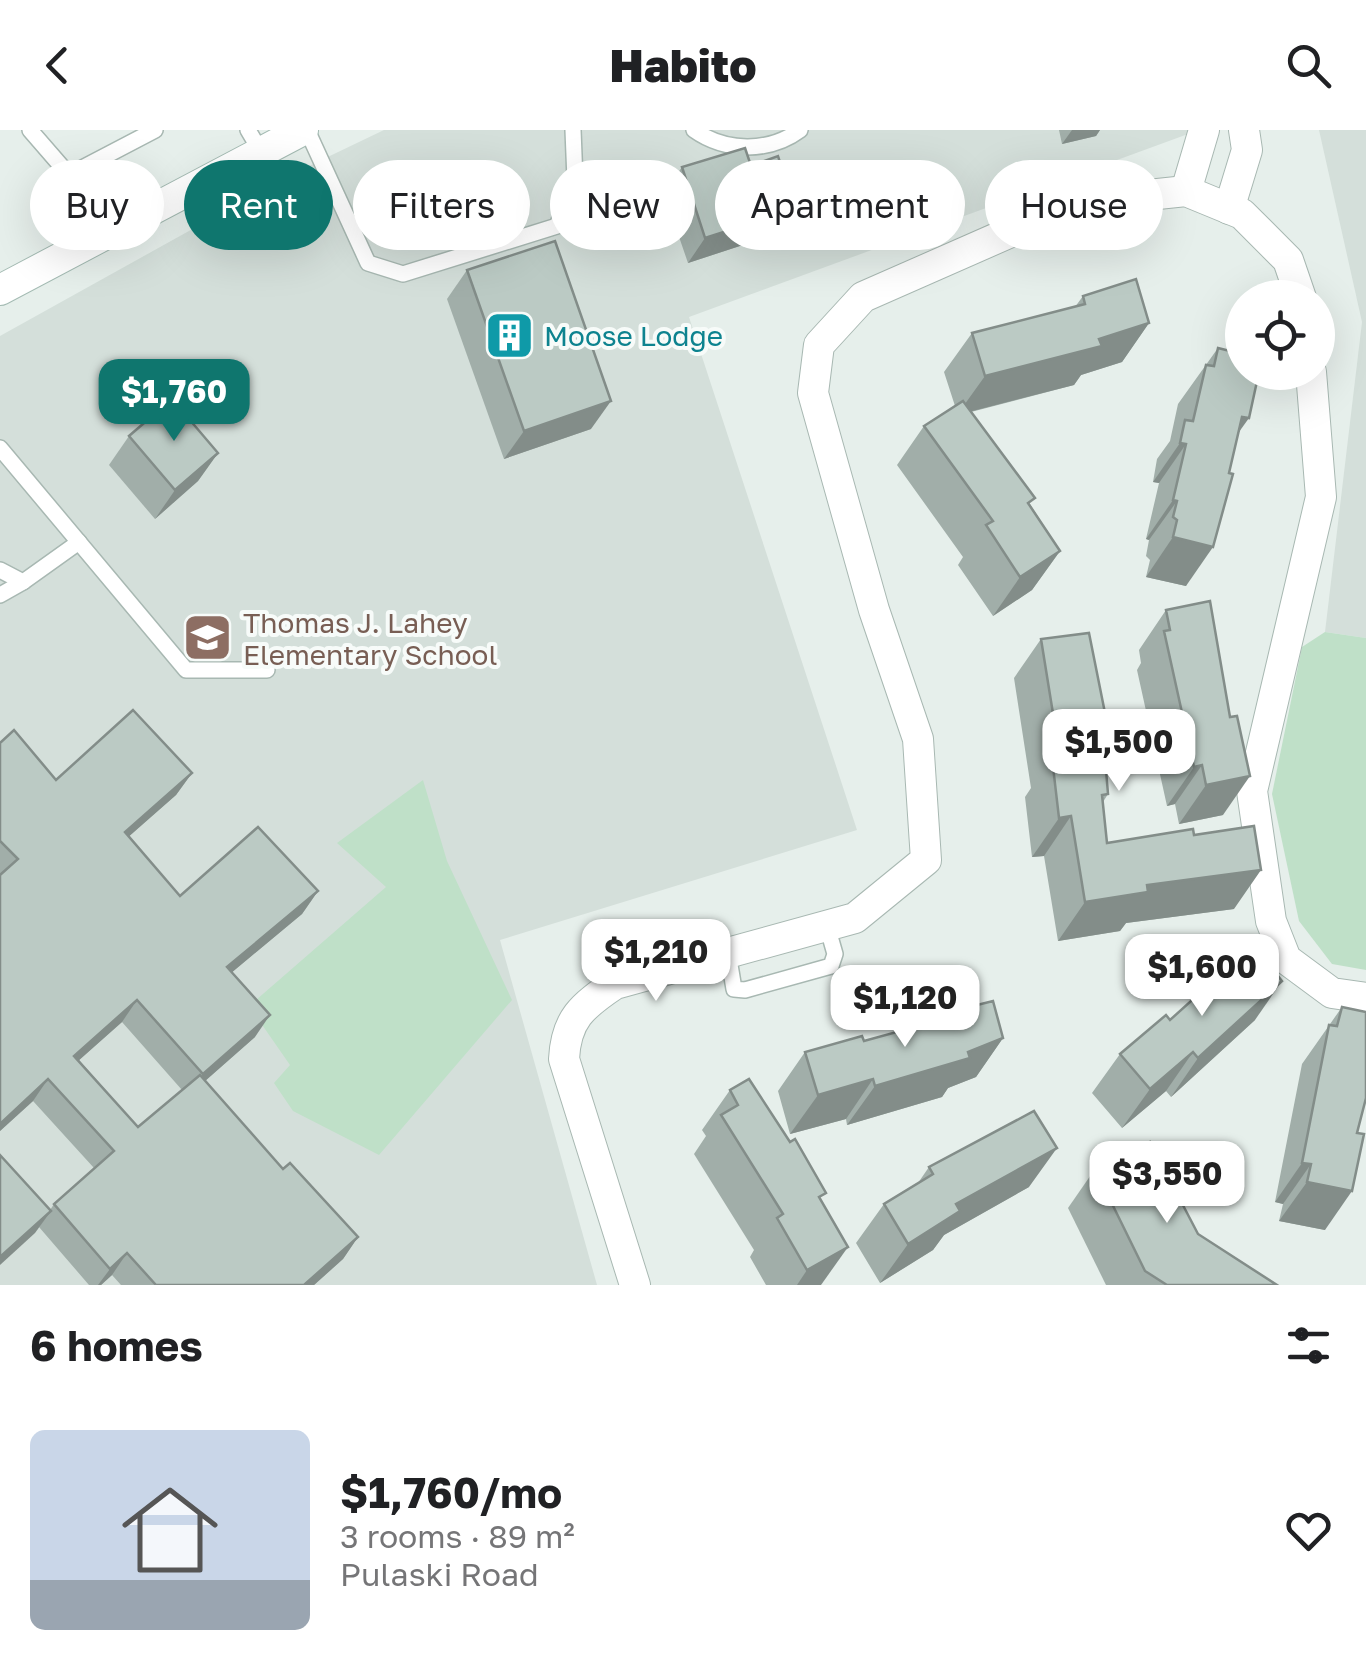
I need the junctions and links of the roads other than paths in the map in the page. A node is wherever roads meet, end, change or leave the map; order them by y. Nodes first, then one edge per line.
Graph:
1 (30, 130) edge
2 (155, 130) edge
3 (305, 130) edge
4 (572, 130) edge
5 (694, 130) edge
6 (800, 130) edge
7 (1204, 130) edge
8 (1244, 130) edge
9 (255, 141) edge
10 (56, 160) edge
11 (98, 160) edge
12 (1186, 191) junction
13 (164, 197) edge
14 (1229, 209) junction
15 (75, 250) edge
16 (1294, 280) edge
17 (0, 290) edge
18 (1312, 390) edge
19 (0, 448) edge
20 (78, 542) junction
21 (0, 570) edge
22 (23, 582) junction
23 (0, 595) edge
24 (268, 670) dead end
25 (1366, 998) edge
26 (635, 1285) edge

1 - 10 lane
2 - 11 lane
3 - 4 lane
3 - 9 street
5 - 6 lane
7 - 12 street
8 - 14 street
9 - 13 street
12 - 14 street
12 - 26 street
14 - 16 street
15 - 17 street
18 - 25 street
19 - 20 lane
20 - 22 lane
20 - 24 lane
21 - 22 lane
22 - 23 lane

